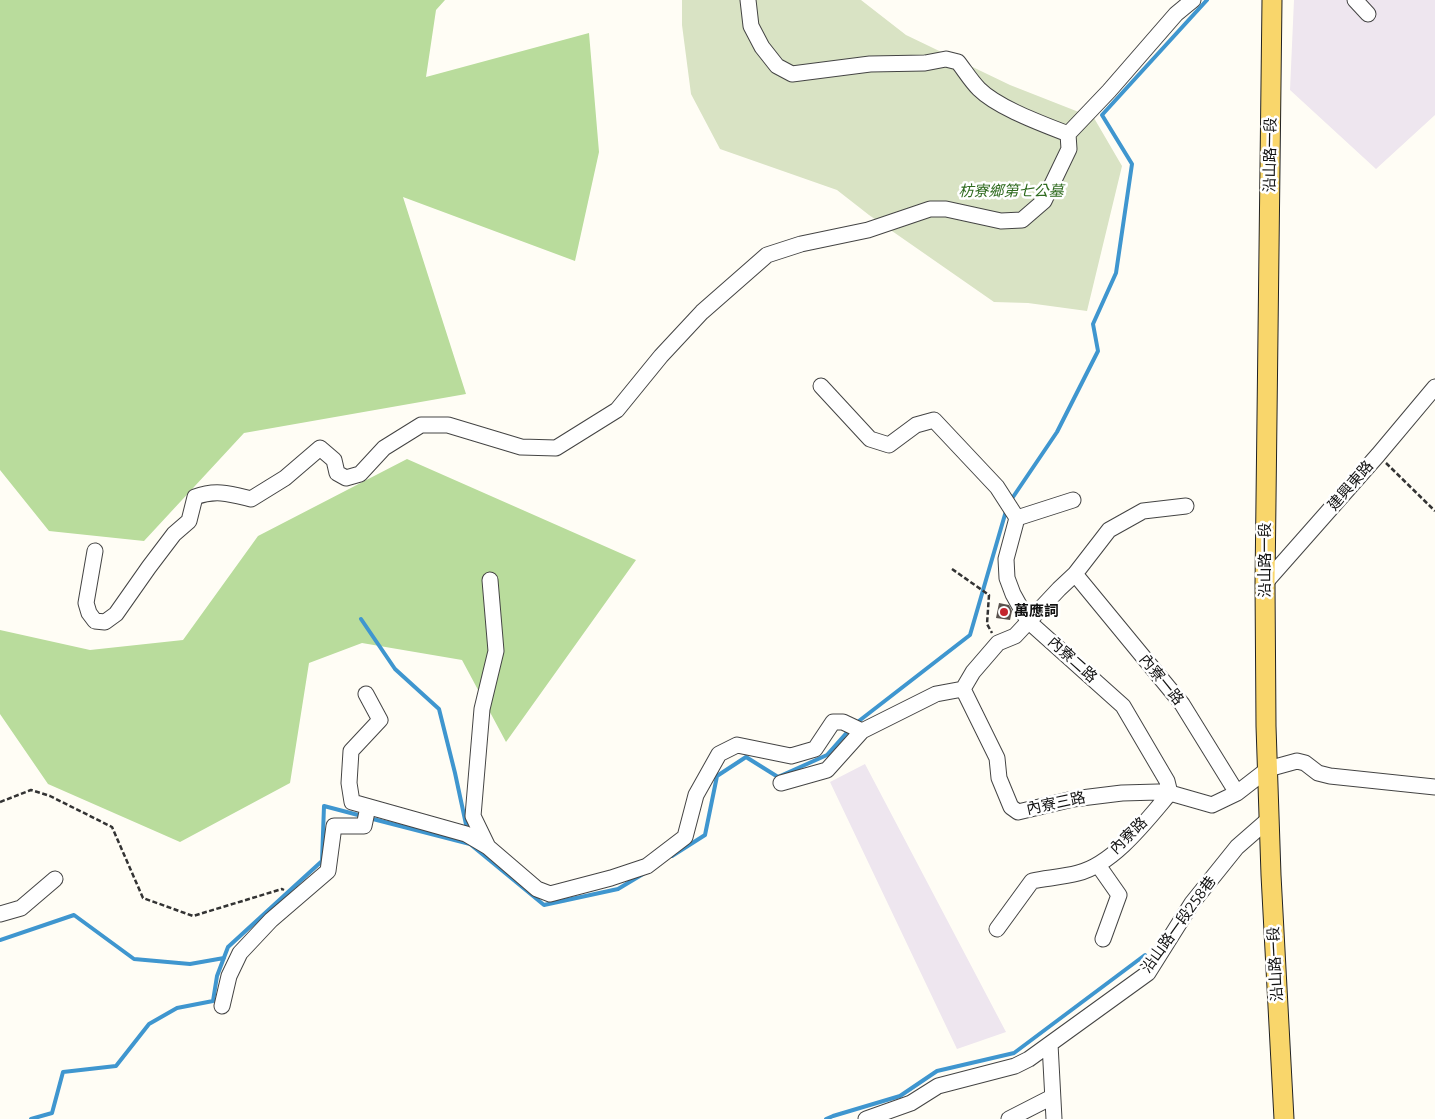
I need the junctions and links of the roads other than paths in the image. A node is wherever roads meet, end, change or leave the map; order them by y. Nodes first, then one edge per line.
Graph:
1 (748, 0) edge
2 (1193, 0) edge
3 (1272, 0) edge
4 (1354, 0) edge
5 (1368, 14) dead end
6 (1068, 134) junction
7 (821, 386) dead end
8 (1435, 387) edge
9 (1073, 500) dead end
10 (1186, 506) dead end
11 (1016, 516) junction
12 (95, 551) dead end
13 (1075, 574) junction
14 (490, 580) dead end
15 (1265, 583) junction
16 (1028, 621) junction
17 (963, 689) junction
18 (366, 694) dead end
19 (861, 731) junction
20 (1268, 769) junction
21 (781, 783) dead end
22 (1435, 787) edge
23 (1170, 793) junction
24 (1237, 793) junction
25 (367, 815) junction
26 (1269, 818) junction
27 (477, 840) junction
28 (1098, 864) junction
29 (54, 879) dead end
30 (0, 914) edge
31 (997, 929) dead end
32 (1103, 939) dead end
33 (222, 1006) dead end
34 (1050, 1044) junction
35 (1052, 1097) junction
36 (866, 1119) edge
37 (1009, 1119) edge
38 (1054, 1119) edge
39 (1284, 1119) edge

1 - 6 street
2 - 6 street
3 - 15 main road, 沿山路一段
4 - 5 street
6 - 12 street
7 - 11 street
8 - 15 street, 建興東路
9 - 11 street
10 - 13 street
11 - 16 street, 內寮二路
13 - 16 street
13 - 24 street, 內寮一路
14 - 27 street
15 - 20 main road, 沿山路一段
16 - 17 street
16 - 23 street, 內寮二路
17 - 19 street
17 - 23 street, 內寮三路
18 - 25 street
19 - 21 street
19 - 27 street
20 - 22 street
20 - 24 street
20 - 26 main road, 沿山路一段
23 - 24 street
23 - 28 street, 內寮路
25 - 27 street
25 - 33 street
26 - 34 street, 沿山路一段258巷
26 - 39 main road, 沿山路一段
28 - 31 street, 內寮路
28 - 32 street
29 - 30 street
34 - 35 street
34 - 36 street, 沿山路一段258巷
35 - 37 street
35 - 38 street

